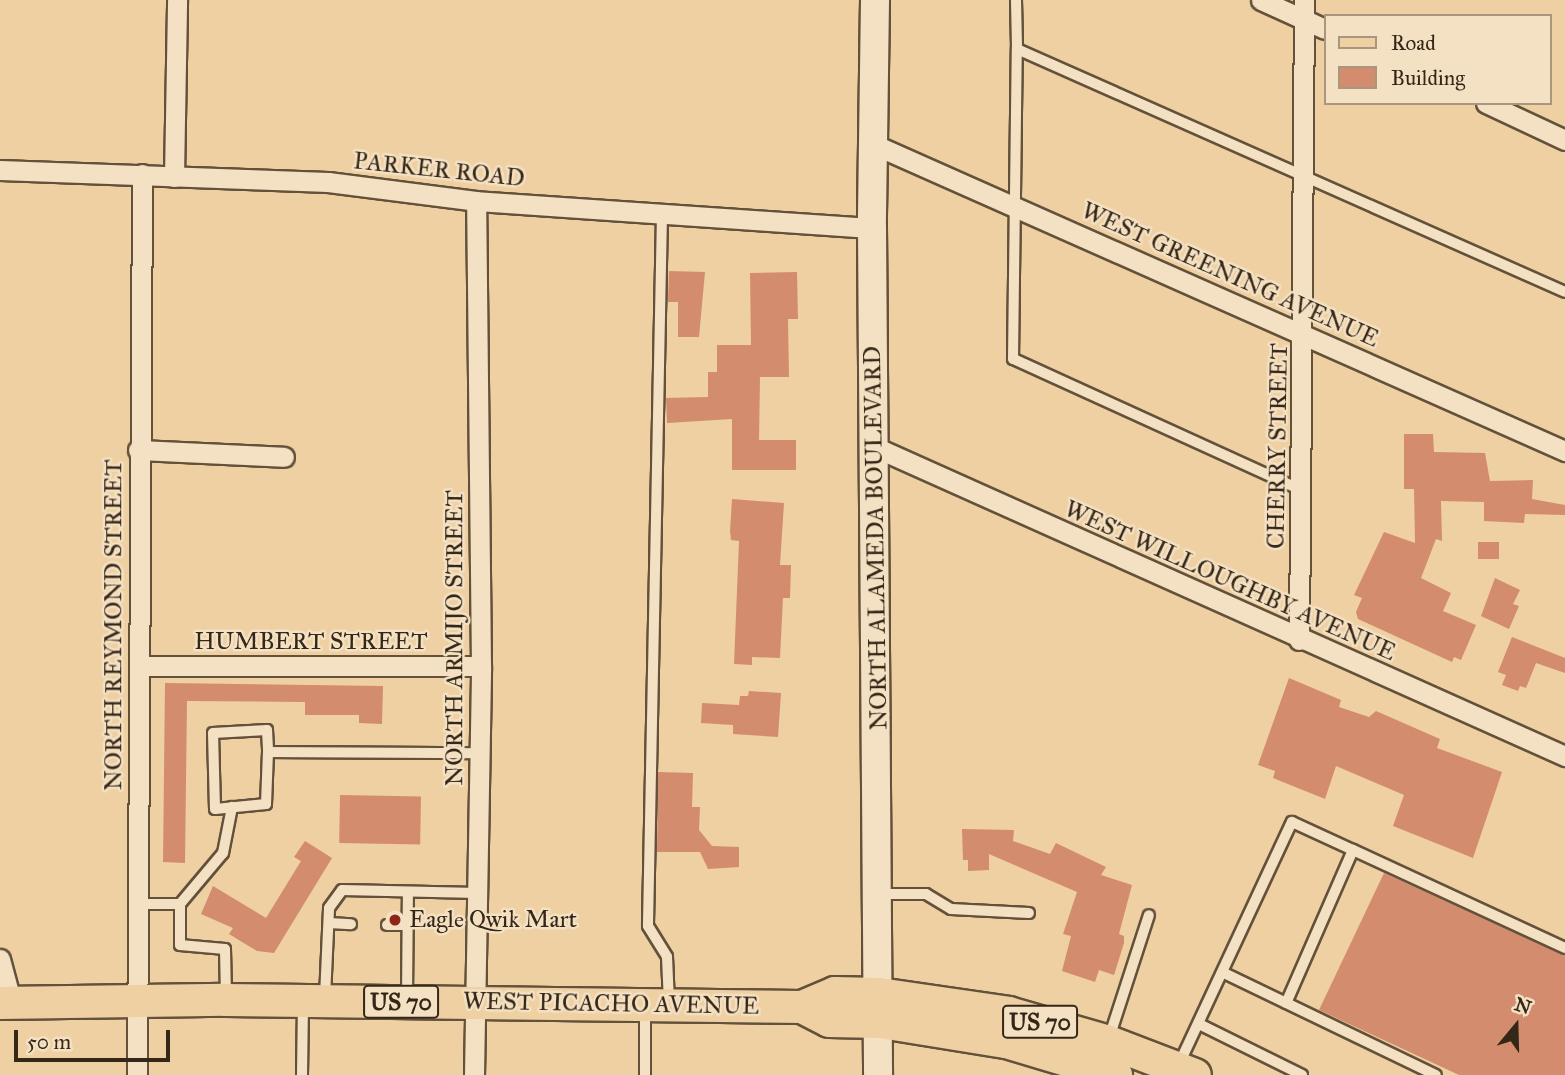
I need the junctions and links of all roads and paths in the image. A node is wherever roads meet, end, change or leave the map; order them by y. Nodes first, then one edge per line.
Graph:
1 (177, 0) edge
2 (875, 0) edge
3 (1016, 0) edge
4 (1261, 0) edge
5 (1304, 9) edge
6 (1324, 28) edge
7 (1017, 49) junction
8 (1490, 105) edge
9 (1565, 140) edge
10 (875, 145) junction
11 (0, 170) edge
12 (142, 174) junction
13 (174, 177) junction
14 (1304, 179) junction
15 (476, 201) junction
16 (1012, 206) junction
17 (662, 214) junction
18 (872, 228) junction
19 (1565, 292) edge
20 (1304, 333) junction
21 (877, 447) junction
22 (138, 450) junction
23 (1565, 451) edge
24 (284, 457) dead end
25 (1302, 491) junction
26 (1299, 640) junction
27 (140, 666) junction
28 (481, 666) junction
29 (268, 752) junction
30 (480, 753) junction
31 (1565, 756) edge
32 (232, 807) junction
33 (1353, 850) junction
34 (408, 892) junction
35 (478, 893) junction
36 (878, 894) junction
37 (140, 904) junction
38 (180, 904) junction
39 (1030, 913) dead end
40 (1149, 915) dead end
41 (329, 923) junction
42 (351, 924) dead end
43 (387, 925) dead end
44 (408, 925) junction
45 (1565, 948) edge
46 (0, 959) edge
47 (1224, 973) junction
48 (140, 1000) junction
49 (226, 1000) junction
50 (314, 1001) junction
51 (407, 1002) junction
52 (475, 1002) junction
53 (1286, 1003) junction
54 (6, 1004) edge
55 (657, 1007) junction
56 (880, 1008) junction
57 (1199, 1024) junction
58 (1108, 1042) junction
59 (1186, 1072) edge
60 (137, 1075) edge
61 (302, 1075) edge
62 (474, 1075) edge
63 (645, 1075) edge
64 (878, 1075) edge
65 (1116, 1075) edge
66 (1302, 1075) edge
67 (1436, 1075) edge

1 - 13 street
2 - 10 street, NORTH ALAMEDA BOULEVARD
3 - 7 lane
4 - 5 street
5 - 6 street
5 - 14 street, CHERRY STREET
7 - 14 lane
7 - 16 lane
8 - 9 street
10 - 16 street, WEST GREENING AVENUE
10 - 18 street, NORTH ALAMEDA BOULEVARD
11 - 12 street, PARKER ROAD
12 - 13 street, PARKER ROAD
12 - 22 street, NORTH REYMOND STREET
13 - 15 street, PARKER ROAD
14 - 19 lane
14 - 20 street, CHERRY STREET
15 - 17 street, PARKER ROAD
15 - 28 street, NORTH ARMIJO STREET
16 - 20 street, WEST GREENING AVENUE
16 - 25 lane
17 - 18 street, PARKER ROAD
17 - 55 lane
18 - 21 street, NORTH ALAMEDA BOULEVARD
20 - 23 street, WEST GREENING AVENUE
20 - 25 street, CHERRY STREET
21 - 26 street, WEST WILLOUGHBY AVENUE
21 - 36 street, NORTH ALAMEDA BOULEVARD
22 - 24 street
22 - 27 street, NORTH REYMOND STREET
25 - 26 street, CHERRY STREET
26 - 31 street, WEST WILLOUGHBY AVENUE
27 - 28 street, HUMBERT STREET
27 - 37 street, NORTH REYMOND STREET
28 - 30 street, NORTH ARMIJO STREET
29 - 30 lane
29 - 32 lane
29 - 32 lane
30 - 35 street, NORTH ARMIJO STREET
32 - 38 lane
33 - 45 lane
33 - 47 lane
33 - 53 lane
34 - 35 lane
34 - 41 lane
34 - 44 lane
35 - 52 street, NORTH ARMIJO STREET
36 - 39 lane
36 - 56 street, NORTH ALAMEDA BOULEVARD
37 - 38 lane
37 - 48 street, NORTH REYMOND STREET
38 - 49 lane
40 - 58 lane
41 - 42 lane
41 - 50 lane
43 - 44 lane
44 - 51 lane
46 - 54 street
47 - 53 lane
47 - 57 lane
48 - 49 main road, WEST PICACHO AVENUE / US 70
48 - 54 main road, WEST PICACHO AVENUE / US 70
48 - 60 street, NORTH REYMOND STREET
49 - 50 main road, WEST PICACHO AVENUE / US 70
50 - 51 main road, WEST PICACHO AVENUE / US 70
50 - 61 lane
51 - 52 main road, WEST PICACHO AVENUE / US 70
52 - 55 main road, WEST PICACHO AVENUE / US 70
52 - 62 street, NORTH ARMIJO STREET
53 - 67 lane
55 - 56 main road, WEST PICACHO AVENUE / US 70
55 - 63 lane
56 - 58 main road, WEST PICACHO AVENUE / US 70
56 - 64 street, NORTH ALAMEDA BOULEVARD
56 - 65 main road, WEST PICACHO AVENUE / US 70
57 - 59 lane
57 - 66 lane
58 - 59 main road, WEST PICACHO AVENUE / US 70

